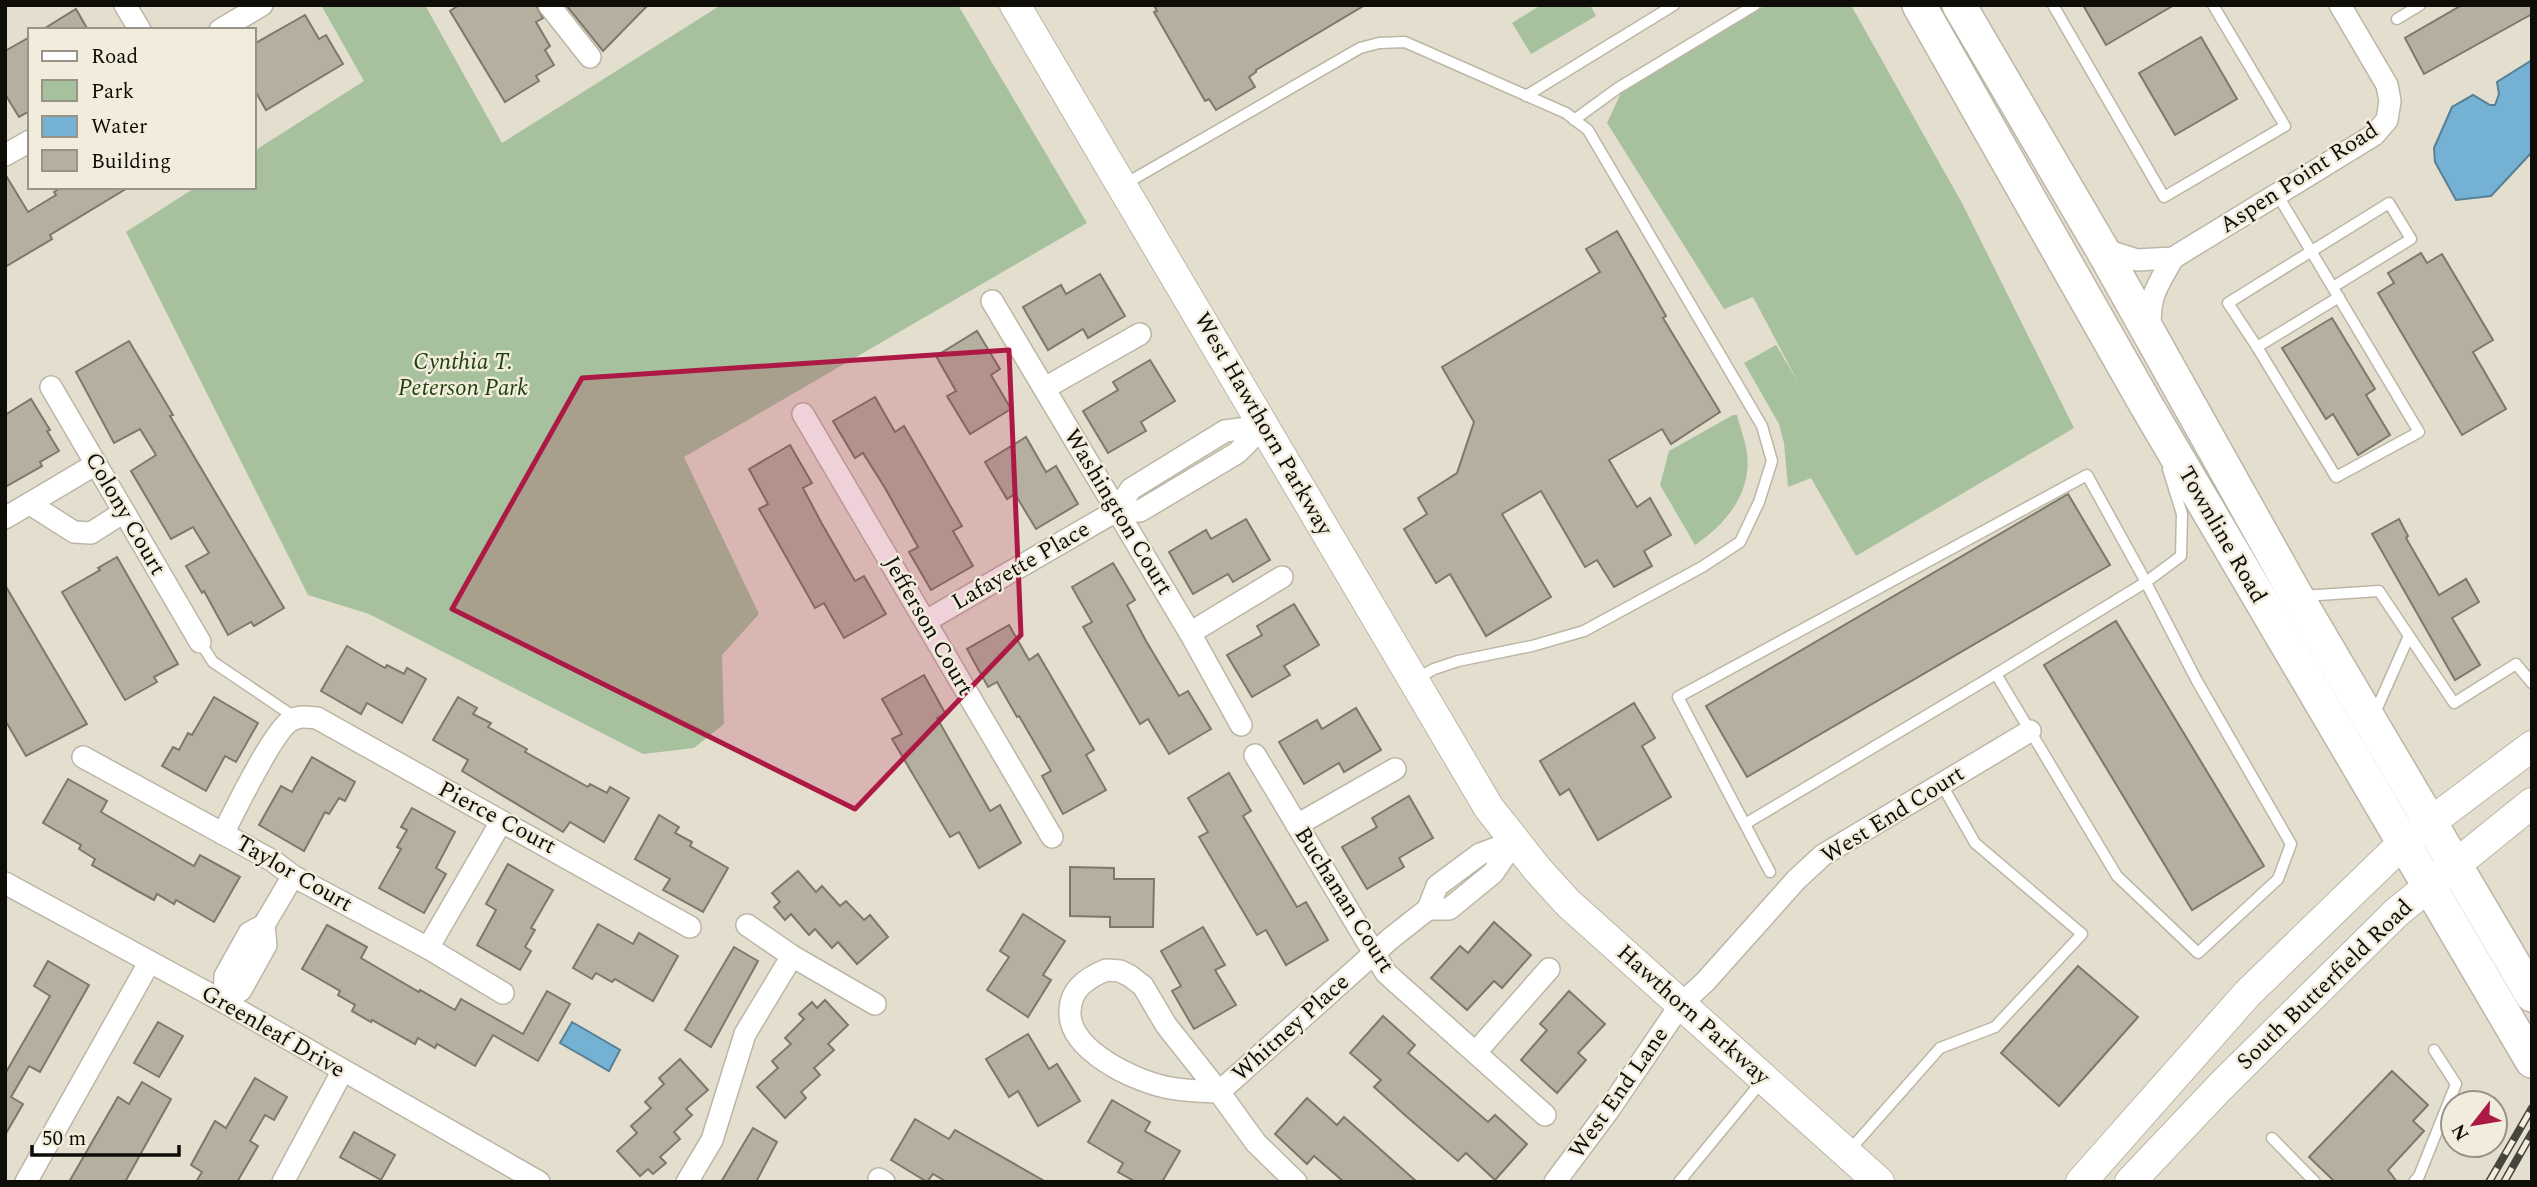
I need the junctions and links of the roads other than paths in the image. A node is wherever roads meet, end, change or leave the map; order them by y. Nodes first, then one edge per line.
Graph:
1 (125, 5) edge
2 (262, 5) edge
3 (549, 5) edge
4 (1016, 5) edge
5 (1674, 5) edge
6 (1755, 5) edge
7 (1919, 5) edge
8 (1959, 5) edge
9 (2053, 5) edge
10 (2340, 5) edge
11 (2420, 5) edge
12 (2219, 7) edge
13 (2397, 19) dead end
14 (138, 28) edge
15 (223, 28) edge
16 (590, 57) dead end
17 (1526, 96) junction
18 (1574, 120) junction
19 (28, 142) edge
20 (5, 155) edge
21 (1122, 185) junction
22 (2277, 194) junction
23 (2102, 249) junction
24 (2311, 251) junction
25 (2173, 258) junction
26 (2336, 292) junction
27 (992, 302) dead end
28 (1140, 334) dead end
29 (2152, 338) junction
30 (2257, 346) junction
31 (51, 387) dead end
32 (1045, 388) junction
33 (803, 414) dead end
34 (1264, 425) junction
35 (2164, 436) junction
36 (96, 464) junction
37 (30, 504) junction
38 (1116, 511) junction
39 (124, 512) junction
40 (5, 519) edge
41 (1283, 577) dead end
42 (2146, 582) junction
43 (2297, 597) junction
44 (926, 621) junction
45 (1190, 633) junction
46 (2409, 636) junction
47 (200, 642) joint
48 (1996, 674) junction
49 (1414, 680) junction
50 (2532, 683) edge
51 (299, 717) junction
52 (2371, 720) junction
53 (1241, 725) dead end
54 (2030, 731) junction
55 (2532, 746) edge
56 (1255, 755) dead end
57 (83, 757) dead end
58 (1395, 769) dead end
59 (1942, 785) junction
60 (2532, 803) edge
61 (501, 822) junction
62 (2431, 823) junction
63 (1745, 824) junction
64 (1297, 825) junction
65 (223, 834) junction
66 (1052, 837) dead end
67 (1515, 841) junction
68 (2403, 843) junction
69 (2455, 864) junction
70 (1770, 872) dead end
71 (293, 876) junction
72 (5, 883) edge
73 (2429, 886) junction
74 (747, 925) dead end
75 (690, 926) dead end
76 (428, 948) junction
77 (1374, 954) junction
78 (792, 956) junction
79 (149, 963) junction
80 (1549, 969) dead end
81 (503, 993) dead end
82 (2532, 995) edge
83 (224, 1002) junction
84 (875, 1004) dead end
85 (1681, 1004) junction
86 (2434, 1050) dead end
87 (1476, 1052) junction
88 (2532, 1061) edge
89 (342, 1072) junction
90 (1765, 1078) junction
91 (1219, 1092) junction
92 (1545, 1115) dead end
93 (2272, 1139) dead end
94 (1847, 1153) junction
95 (26, 1182) edge
96 (283, 1182) edge
97 (539, 1182) edge
98 (687, 1182) edge
99 (1296, 1182) edge
100 (1555, 1182) edge
101 (1679, 1182) edge
102 (1879, 1182) edge
103 (2081, 1182) edge
104 (2130, 1182) edge
105 (2315, 1182) edge
106 (2414, 1182) edge

1 - 14 street
2 - 15 street
3 - 16 street
4 - 21 street, West Hawthorn Parkway
5 - 17 lane
6 - 18 lane
7 - 35 main road, Townline Road
8 - 23 main road, Townline Road
9 - 12 lane
10 - 22 street, Aspen Point Road
11 - 13 lane
17 - 18 lane
17 - 21 lane
18 - 49 lane
19 - 20 street
21 - 34 street, West Hawthorn Parkway
22 - 24 lane
22 - 25 street, Aspen Point Road
23 - 25 street, Aspen Point Road
23 - 29 main road, Townline Road
24 - 26 lane
24 - 26 lane
24 - 30 lane
25 - 29 street
26 - 30 lane
26 - 30 lane
27 - 32 street, Washington Court
28 - 32 street
29 - 43 main road, Townline Road
31 - 36 street, Colony Court
32 - 38 street, Washington Court
33 - 44 street, Jefferson Court
34 - 38 street, Lafayette Place
34 - 49 street, West Hawthorn Parkway
35 - 42 lane
35 - 68 main road, Townline Road
36 - 37 street
36 - 39 street, Colony Court
37 - 39 street
37 - 40 street
38 - 44 street, Lafayette Place
38 - 45 street, Washington Court
39 - 47 street, Colony Court
41 - 45 street
42 - 48 lane
42 - 54 lane
42 - 63 lane
43 - 46 lane
43 - 52 main road, Townline Road
44 - 66 street, Jefferson Court
45 - 53 street, Washington Court
46 - 50 lane
46 - 52 lane
47 - 51 lane
48 - 54 lane
48 - 63 lane
49 - 67 street, West Hawthorn Parkway
51 - 61 street, Pierce Court
51 - 65 street
52 - 62 main road, Townline Road
54 - 59 street, West End Court
55 - 62 street, South Butterfield Road
56 - 64 street, Buchanan Court
57 - 65 street, Taylor Court
58 - 64 street
59 - 85 street, West End Court
59 - 94 lane
60 - 69 street, South Butterfield Road
61 - 75 street, Pierce Court
61 - 76 street
62 - 68 street, South Butterfield Road
62 - 69 main road, Townline Road
63 - 70 lane
64 - 77 street, Buchanan Court
65 - 71 street, Taylor Court
67 - 77 street, Whitney Place
67 - 85 street, Hawthorn Parkway
68 - 73 main road, Townline Road
68 - 103 street, South Butterfield Road
69 - 73 street, South Butterfield Road
69 - 82 main road, Townline Road
71 - 76 street, Taylor Court
71 - 83 street
72 - 79 street, Greenleaf Drive
73 - 88 main road, Townline Road
73 - 104 street, South Butterfield Road
74 - 78 street
76 - 81 street, Taylor Court
77 - 87 street, Buchanan Court
77 - 91 street, Whitney Place
78 - 84 street
78 - 98 street
79 - 83 street, Greenleaf Drive
79 - 95 street
80 - 87 street
83 - 89 street, Greenleaf Drive
85 - 90 street, Hawthorn Parkway
85 - 100 street, West End Lane
86 - 106 lane
87 - 92 street, Buchanan Court
89 - 96 street
89 - 97 street, Greenleaf Drive
90 - 94 street, Hawthorn Parkway
90 - 101 lane
91 - 91 street
91 - 99 street
93 - 105 lane
94 - 102 street, Hawthorn Parkway

